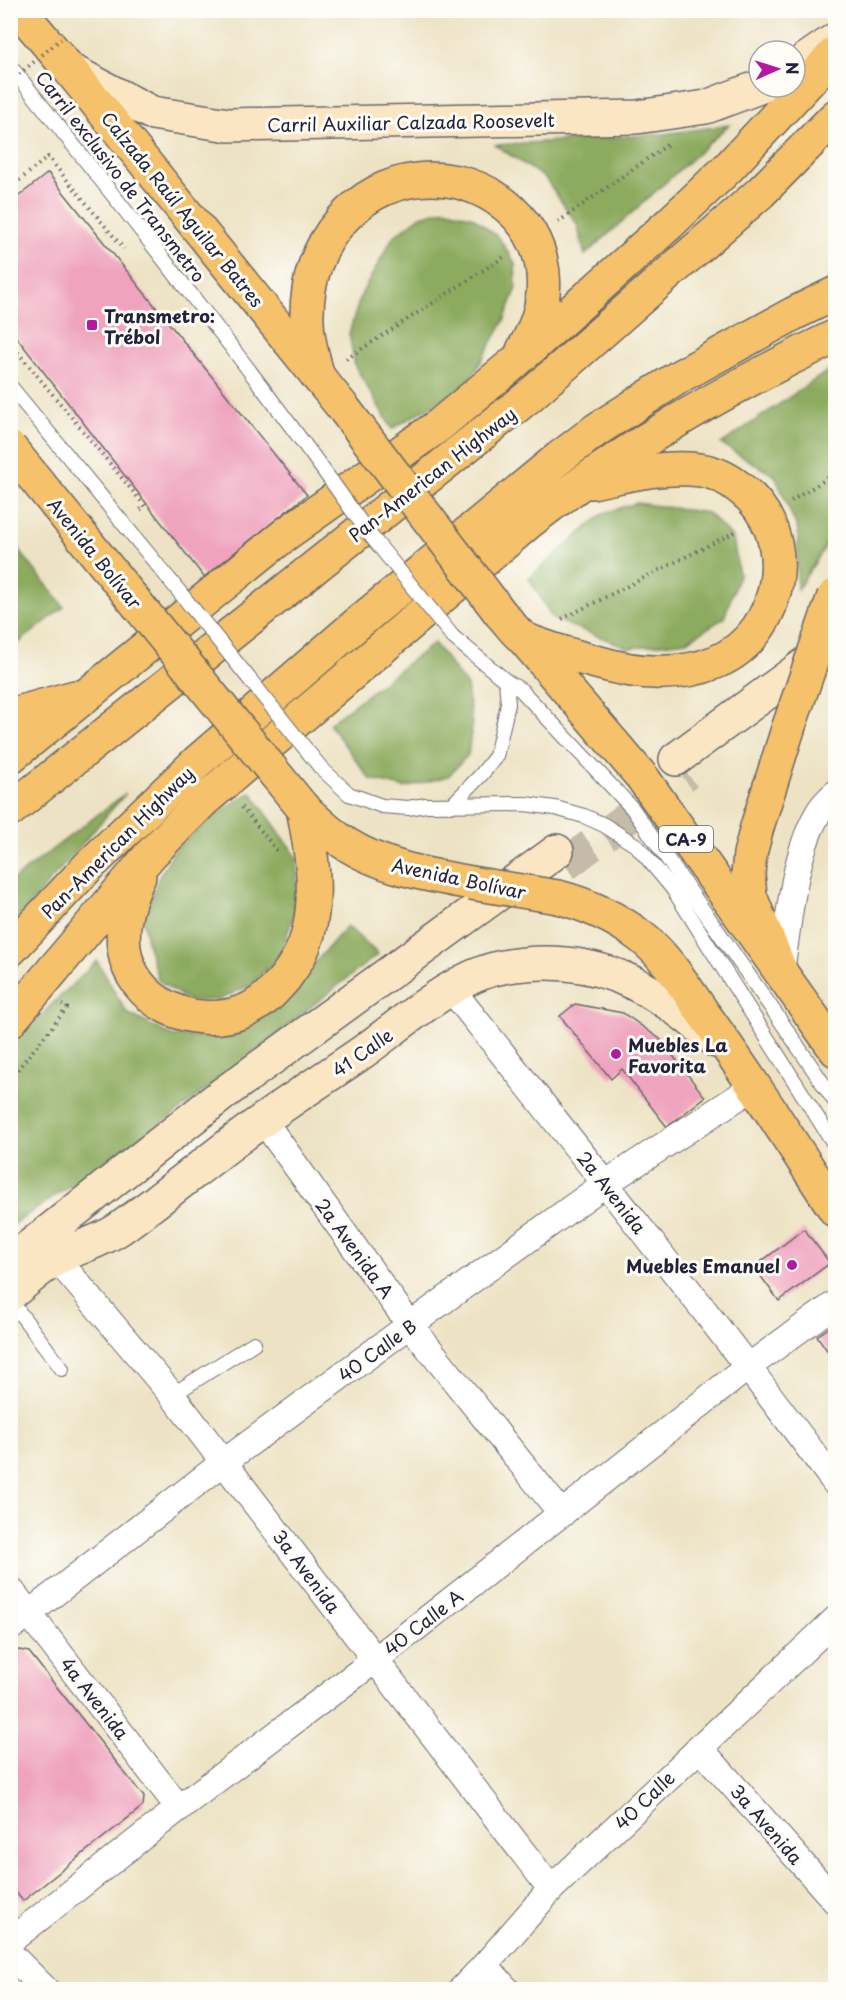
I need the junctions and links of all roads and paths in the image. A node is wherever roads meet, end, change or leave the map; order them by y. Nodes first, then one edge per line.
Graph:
1 (19, 10) edge
2 (61, 39) dead end
3 (836, 39) edge
4 (836, 52) edge
5 (807, 59) edge
6 (10, 66) edge
7 (70, 70) junction
8 (10, 82) edge
9 (747, 92) edge
10 (825, 127) edge
11 (10, 188) edge
12 (669, 224) junction
13 (131, 258) dead end
14 (836, 294) edge
15 (836, 336) edge
16 (10, 343) edge
17 (514, 363) junction
18 (318, 377) junction
19 (10, 386) edge
20 (10, 448) edge
21 (836, 473) edge
22 (575, 486) junction
23 (765, 517) junction
24 (123, 523) junction
25 (835, 594) edge
26 (523, 638) junction
27 (836, 642) edge
28 (836, 665) edge
29 (506, 681) junction
30 (93, 691) junction
31 (10, 716) edge
32 (10, 757) edge
33 (836, 793) edge
34 (203, 801) junction
35 (451, 806) junction
36 (303, 808) junction
37 (10, 810) edge
38 (312, 852) junction
39 (150, 855) junction
40 (561, 858) tunnel mouth
41 (10, 950) edge
42 (781, 972) junction
43 (451, 988) junction
44 (67, 1008) dead end
45 (10, 1021) edge
46 (836, 1050) edge
47 (736, 1059) junction
48 (10, 1078) edge
49 (755, 1086) junction
50 (836, 1103) edge
51 (263, 1120) junction
52 (836, 1147) edge
53 (606, 1183) junction
54 (836, 1210) edge
55 (53, 1245) junction
56 (10, 1262) edge
57 (10, 1294) edge
58 (10, 1300) edge
59 (836, 1303) edge
60 (411, 1325) junction
61 (254, 1343) dead end
62 (748, 1366) junction
63 (62, 1369) dead end
64 (172, 1395) junction
65 (224, 1462) junction
66 (836, 1484) edge
67 (562, 1514) junction
68 (10, 1589) edge
69 (836, 1619) edge
70 (20, 1621) edge
71 (375, 1659) junction
72 (699, 1747) junction
73 (179, 1808) junction
74 (551, 1889) junction
75 (836, 1902) edge
76 (10, 1941) edge
77 (10, 1954) edge
78 (486, 1965) junction
79 (46, 1989) edge
80 (461, 1989) edge
81 (507, 1989) edge

1 - 7 main road, Calzada Raúl Aguilar Batres
2 - 8 path, bridge
3 - 5 main road
4 - 12 main road
6 - 29 lane, Carril exclusivo de Transmetro, bridge
7 - 9 main road, Carril Auxiliar Calzada Roosevelt
7 - 18 main road, Calzada Raúl Aguilar Batres
10 - 12 main road
10 - 37 main road, Pan-American Highway
11 - 13 path
12 - 17 main road
14 - 41 main road, Pan-American Highway
15 - 22 main road
16 - 24 path
17 - 18 main road
17 - 30 main road
18 - 26 main road, Calzada Raúl Aguilar Batres, bridge
19 - 24 lane
20 - 36 main road, Avenida Bolívar, bridge
21 - 23 path
22 - 23 main road
22 - 34 main road
23 - 26 path
23 - 26 main road
24 - 35 lane, bridge
25 - 42 main road, bridge
26 - 42 main road, CA-9
27 - 28 main road
29 - 35 lane
29 - 50 lane, Carril exclusivo de Transmetro
30 - 31 main road
30 - 32 main road
33 - 42 street
34 - 38 path
34 - 39 main road
35 - 52 lane
36 - 38 main road
36 - 47 main road, Avenida Bolívar, bridge
38 - 39 main road
39 - 45 main road
40 - 55 main road
42 - 46 main road, CA-9
43 - 47 main road, 41 Calle
43 - 51 main road, 41 Calle
43 - 53 street, 2a Avenida
44 - 48 path
47 - 49 main road, Avenida Bolívar
49 - 53 street, 40 Calle B
49 - 54 main road, Avenida Bolívar
51 - 55 main road, 41 Calle
51 - 60 street, 2a Avenida A
53 - 60 street, 40 Calle B
53 - 62 street, 2a Avenida
55 - 56 main road
55 - 57 main road, 41 Calle
55 - 64 street, 3a Avenida
58 - 63 lane
59 - 62 street, 40 Calle A
60 - 65 street, 40 Calle B
60 - 67 street, 2a Avenida A
61 - 64 lane
62 - 66 street, 2a Avenida
62 - 67 street, 40 Calle A
64 - 65 street, 3a Avenida
65 - 70 street, 40 Calle B
65 - 71 street, 3a Avenida
67 - 71 street, 40 Calle A
68 - 70 street, 4a Avenida
69 - 72 street, 40 Calle
70 - 73 street, 4a Avenida
71 - 73 street, 40 Calle A
71 - 74 street, 3a Avenida
72 - 74 street, 40 Calle
72 - 75 street, 3a Avenida
73 - 76 street, 40 Calle A
74 - 78 street, 40 Calle
77 - 79 street
78 - 80 street, 40 Calle
78 - 81 street

